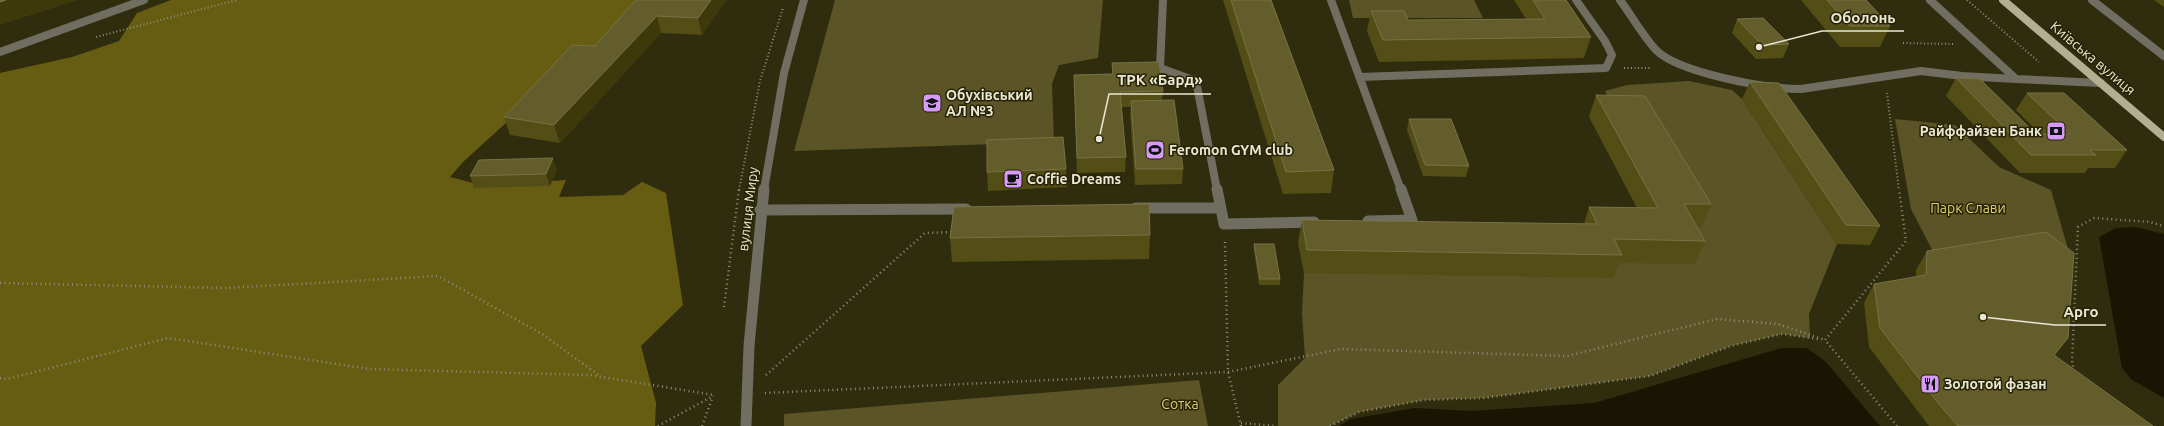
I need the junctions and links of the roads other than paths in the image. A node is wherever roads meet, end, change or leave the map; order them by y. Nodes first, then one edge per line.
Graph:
1 (144, 0) edge
2 (804, 0) edge
3 (1163, 0) edge
4 (1331, 0) edge
5 (1576, 0) edge
6 (1620, 0) edge
7 (1930, 0) edge
8 (2003, 0) edge
9 (2092, 0) edge
10 (0, 52) edge
11 (2164, 55) edge
12 (1360, 77) junction
13 (2016, 79) junction
14 (2101, 83) junction
15 (2164, 137) edge
16 (1125, 208) edge
17 (1220, 208) junction
18 (974, 209) edge
19 (760, 210) junction
20 (1326, 222) edge
21 (1357, 222) edge
22 (746, 426) edge

1 - 10 street
2 - 19 street, вулиця Миру
3 - 17 street
4 - 12 street
5 - 12 street
6 - 13 street
7 - 13 street
8 - 14 main road, Київська вулиця
9 - 11 street
12 - 21 street
13 - 14 street
14 - 15 main road, Київська вулиця
16 - 17 street
17 - 20 street
18 - 19 street
19 - 22 street, вулиця Миру

